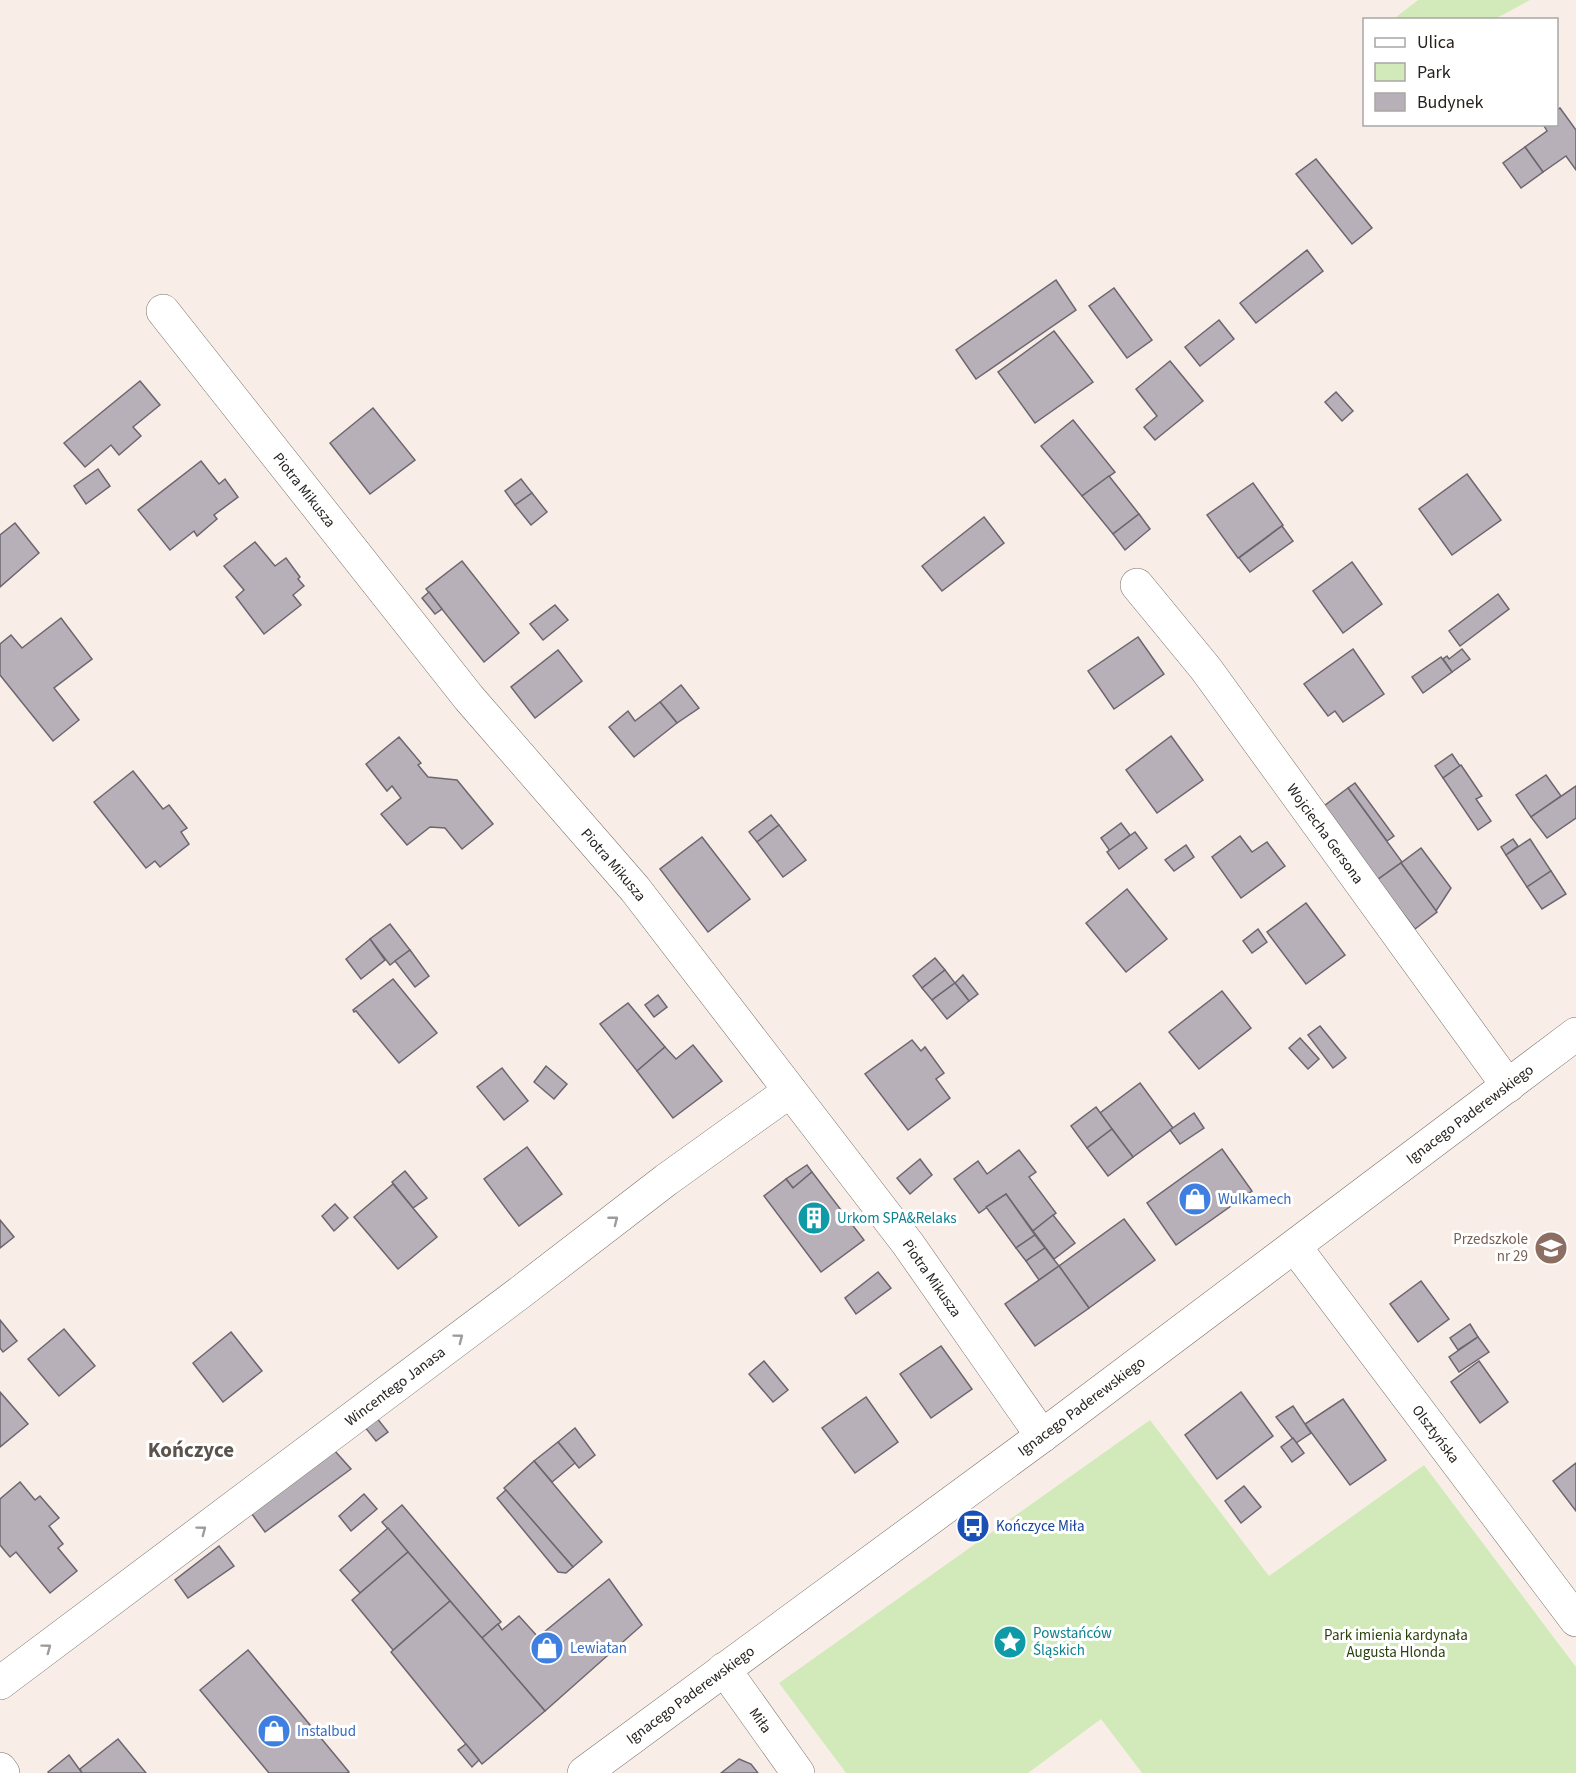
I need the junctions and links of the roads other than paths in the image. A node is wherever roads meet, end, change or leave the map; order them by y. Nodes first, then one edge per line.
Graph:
1 (163, 311) dead end
2 (1137, 585) dead end
3 (1576, 1034) edge
4 (1508, 1086) junction
5 (790, 1091) junction
6 (1295, 1247) junction
7 (1042, 1436) junction
8 (1576, 1620) edge
9 (724, 1669) junction
10 (0, 1683) edge
11 (0, 1768) edge
12 (3, 1773) edge
13 (584, 1773) edge
14 (798, 1773) edge

1 - 5 street, Piotra Mikusza
2 - 4 street, Wojciecha Gersona
3 - 4 street, Ignacego Paderewskiego
4 - 6 street, Ignacego Paderewskiego
5 - 7 street, Piotra Mikusza
10 -> 5 street, Wincentego Janasa
6 - 7 street, Ignacego Paderewskiego
6 - 8 street, Olsztyńska
7 - 9 street, Ignacego Paderewskiego
9 - 13 street, Ignacego Paderewskiego
9 - 14 street, Miła
11 - 12 street

